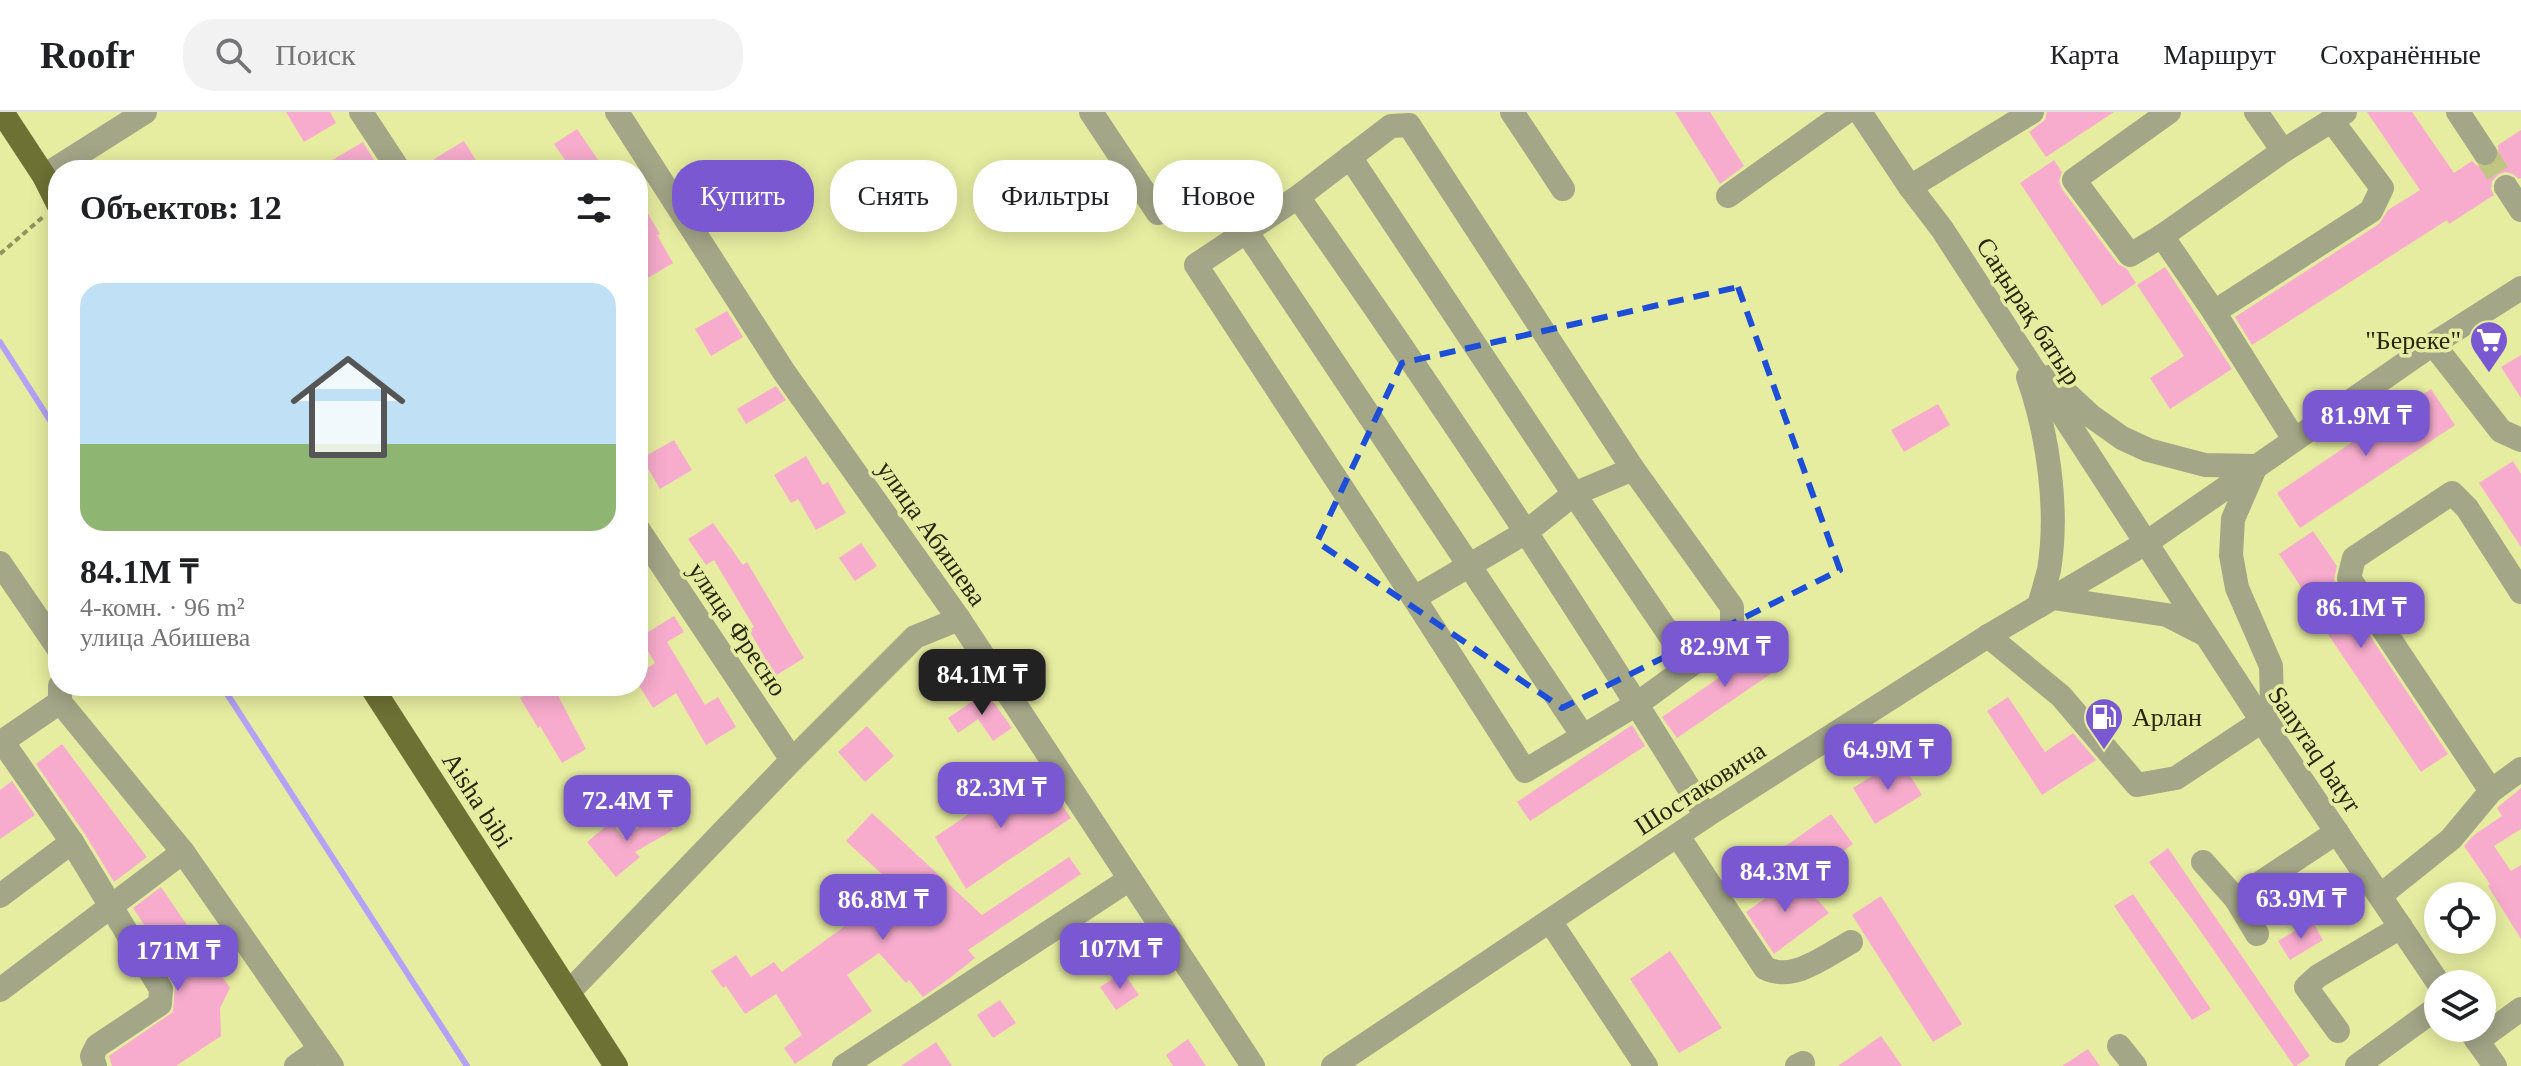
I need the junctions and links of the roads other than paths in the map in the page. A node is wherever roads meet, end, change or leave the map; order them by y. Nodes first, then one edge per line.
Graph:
1 (2, 112) edge
2 (145, 112) edge
3 (361, 112) edge
4 (617, 112) edge
5 (1091, 112) edge
6 (1512, 112) edge
7 (1846, 112) edge
8 (1860, 112) edge
9 (2032, 112) edge
10 (2169, 112) edge
11 (2256, 112) edge
12 (2458, 112) edge
13 (2338, 117) edge
14 (2283, 151) junction
15 (2485, 153) tunnel mouth
16 (1350, 157) junction
17 (69, 160) edge
18 (392, 160) edge
19 (648, 160) edge
20 (648, 160) edge
21 (48, 173) edge
22 (44, 176) junction
23 (48, 184) edge
24 (1910, 187) junction
25 (2506, 187) tunnel mouth
26 (1563, 189) dead end
27 (1728, 196) dead end
28 (1298, 197) junction
29 (1153, 205) edge
30 (1283, 207) edge
31 (2521, 210) edge
32 (1245, 232) edge
33 (1247, 232) edge
34 (2162, 236) junction
35 (2521, 288) edge
36 (2214, 312) junction
37 (2433, 344) junction
38 (2018, 346) junction
39 (2294, 439) junction
40 (2521, 440) edge
41 (2256, 466) junction
42 (1633, 469) junction
43 (1574, 494) junction
44 (1526, 532) junction
45 (2146, 543) junction
46 (648, 544) edge
47 (0, 563) edge
48 (1469, 565) junction
49 (2521, 592) edge
50 (1414, 598) junction
51 (2046, 602) junction
52 (959, 619) junction
53 (48, 633) edge
54 (1988, 636) junction
55 (2206, 636) junction
56 (1690, 665) junction
57 (58, 696) edge
58 (62, 696) edge
59 (377, 696) edge
60 (1637, 704) junction
61 (2268, 730) junction
62 (1583, 736) junction
63 (1, 742) edge
64 (792, 760) junction
65 (2521, 769) edge
66 (2491, 791) junction
67 (1706, 816) junction
68 (2337, 832) junction
69 (1678, 836) junction
70 (72, 842) junction
71 (183, 852) junction
72 (2203, 862) dead end
73 (1130, 879) junction
74 (2381, 895) junction
75 (0, 896) edge
76 (2236, 899) junction
77 (112, 905) junction
78 (1550, 921) junction
79 (2401, 927) junction
80 (2257, 934) dead end
81 (1851, 942) dead end
82 (2430, 970) edge
83 (0, 990) edge
84 (569, 992) junction
85 (2521, 1009) edge
86 (2424, 1017) edge
87 (2496, 1022) edge
88 (2338, 1031) dead end
89 (2478, 1042) edge
90 (2119, 1046) dead end
91 (326, 1058) edge
92 (95, 1066) edge
93 (296, 1066) edge
94 (616, 1066) edge
95 (844, 1066) edge
96 (1253, 1066) edge
97 (1333, 1066) edge
98 (1646, 1066) edge
99 (2135, 1066) edge
100 (2357, 1066) edge
101 (2495, 1066) edge

1 - 22 main road
2 - 17 street
3 - 18 street
4 - 20 street, улица Абишева
5 - 29 street
6 - 26 street
7 - 27 street
8 - 24 street, Саңырақ батыр
9 - 24 street
10 - 34 street
11 - 14 street
12 - 15 street
13 - 14 street
13 - 36 street
14 - 34 street
16 - 28 street
16 - 42 street
16 - 43 street
19 - 52 street, улица Абишева
21 - 22 street
22 - 23 main road
24 - 38 street, Саңырақ батыр
25 - 31 street
28 - 30 street
28 - 44 street
32 - 50 street
33 - 48 street
34 - 36 street
35 - 37 street, Шостаковича
36 - 39 street
37 - 39 street, Шостаковича
37 - 40 street
38 - 41 street
38 - 45 street, Саңырақ батыр
38 - 51 street
39 - 41 street, Шостаковича
41 - 45 street, Шостаковича
41 - 61 street
42 - 43 street
42 - 56 street
43 - 44 street
43 - 56 street
44 - 48 street
44 - 60 street
45 - 51 street, Шостаковича
45 - 55 street, Sanyraq batyr
46 - 64 street, улица Фресно
47 - 53 street
48 - 50 street
48 - 62 street
49 - 66 street
50 - 62 street
51 - 54 street, Шостаковича
51 - 55 street
52 - 64 street
52 - 73 street, улица Абишева
54 - 61 street
54 - 67 street, Шостаковича
55 - 61 street, Sanyraq batyr
56 - 60 street
57 - 63 street
58 - 71 street
59 - 84 main road, Aisha bibi
60 - 62 street
60 - 67 street
61 - 68 street, Sanyraq batyr
63 - 70 street
64 - 84 street
65 - 66 street
66 - 74 street
67 - 69 street, Шостаковича
68 - 74 street, Sanyraq batyr
68 - 76 street
69 - 78 street, Шостаковича
69 - 81 street
70 - 75 street
70 - 77 street
71 - 77 street
71 - 91 street
72 - 76 street
73 - 95 street
73 - 96 street, улица Абишева
74 - 79 street, Sanyraq batyr
76 - 80 street
77 - 83 street
77 - 92 street
78 - 97 street, Шостаковича
78 - 98 street
79 - 82 street, Sanyraq batyr
79 - 88 street
84 - 94 main road, Aisha bibi
85 - 87 street
86 - 100 street
89 - 101 street
90 - 99 street
91 - 93 street

